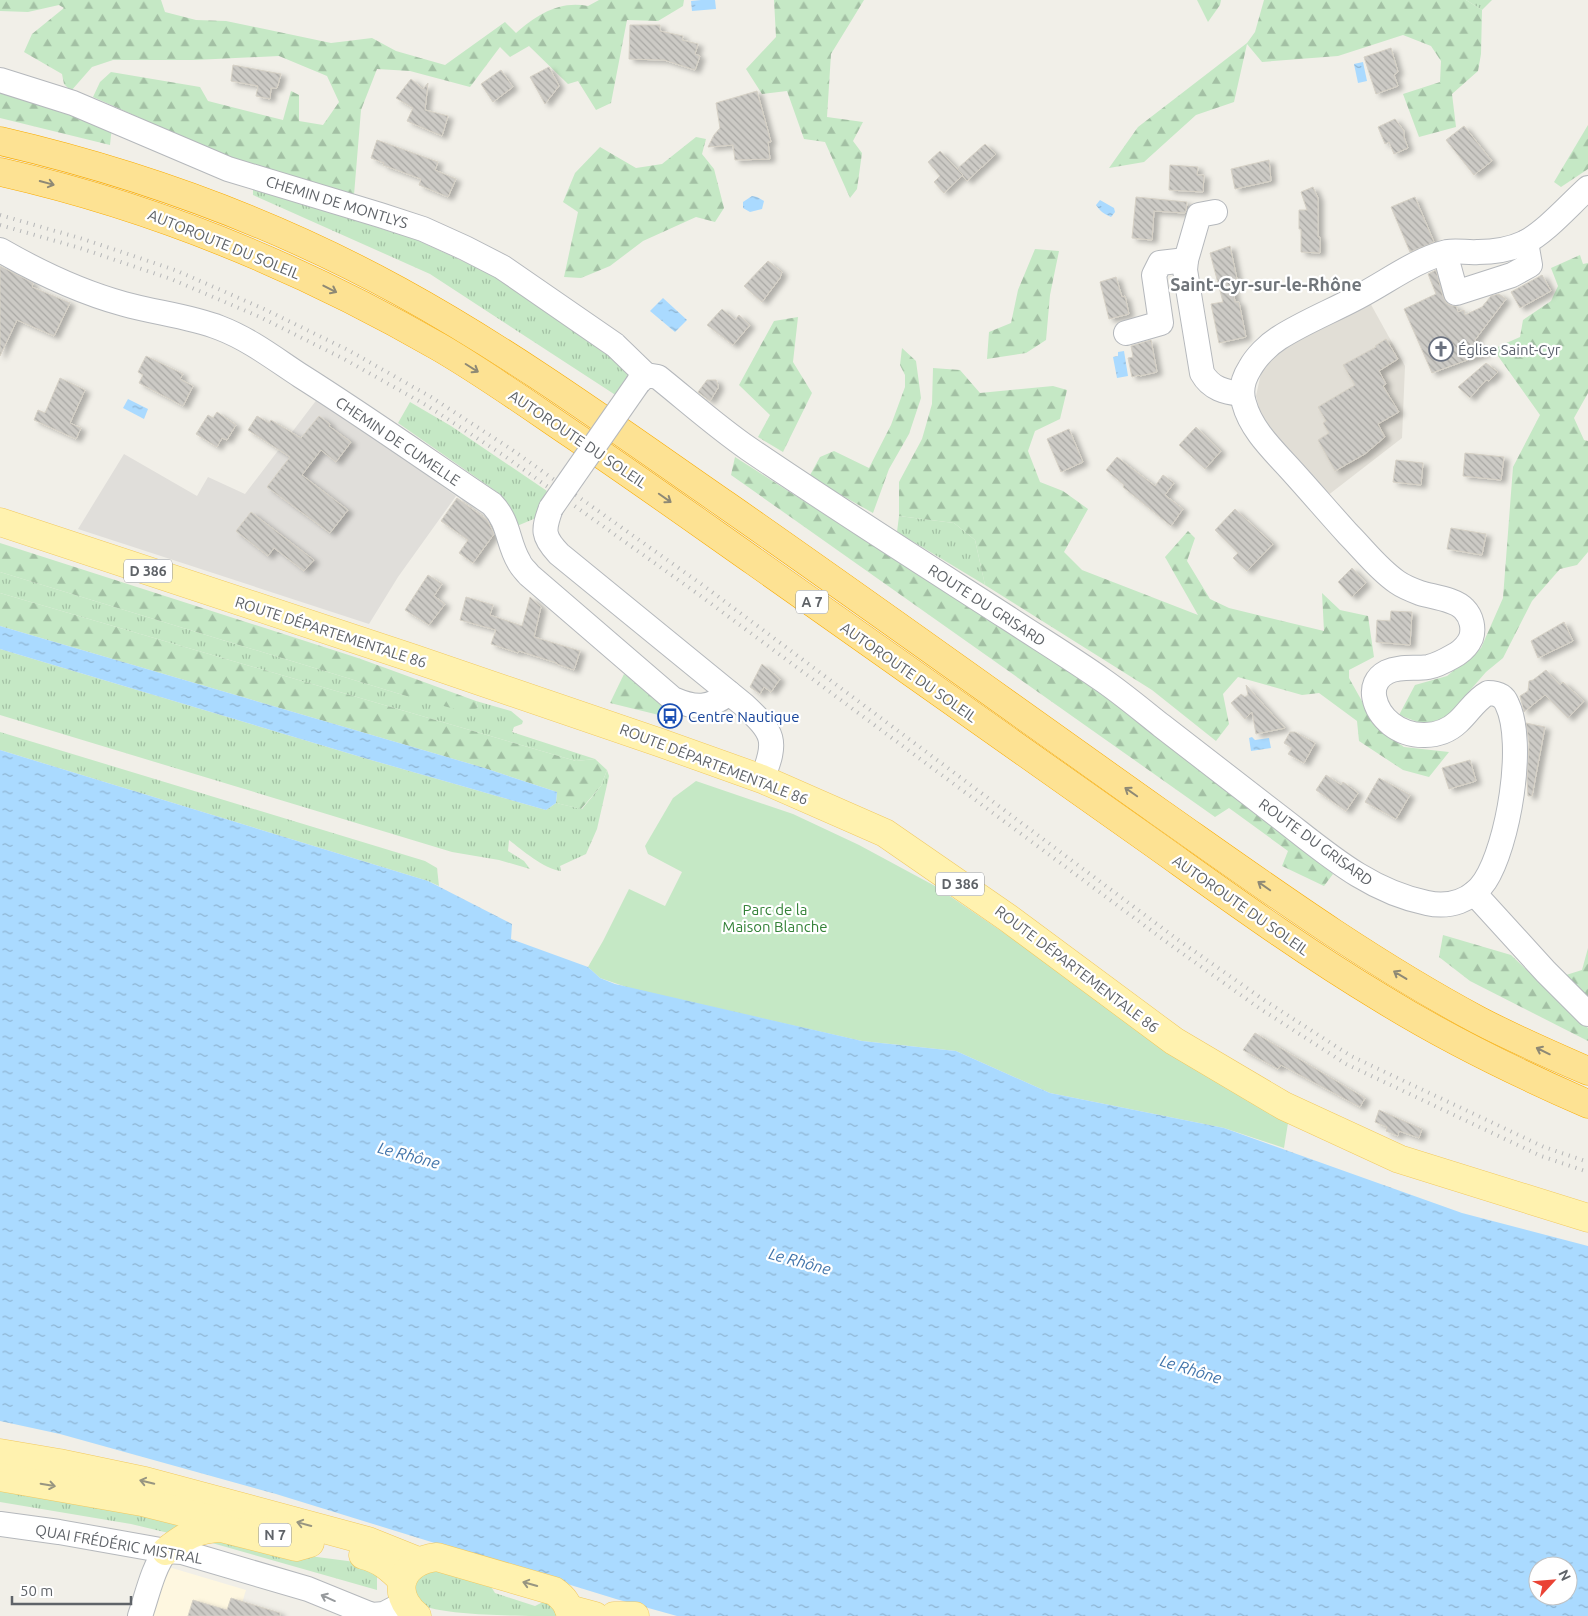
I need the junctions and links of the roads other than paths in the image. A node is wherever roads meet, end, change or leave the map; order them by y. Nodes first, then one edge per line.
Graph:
1 (0, 80) edge
2 (0, 141) edge
3 (0, 172) edge
4 (1588, 188) edge
5 (1215, 212) dead end
6 (1526, 242) junction
7 (0, 250) edge
8 (1445, 253) junction
9 (1186, 260) junction
10 (1126, 333) dead end
11 (642, 379) junction
12 (1242, 394) junction
13 (0, 522) edge
14 (729, 693) junction
15 (762, 779) junction
16 (1474, 893) junction
17 (1588, 1014) edge
18 (1588, 1071) edge
19 (1588, 1104) edge
20 (1588, 1218) edge
21 (0, 1453) edge
22 (0, 1477) edge
23 (0, 1524) edge
24 (310, 1544) junction
25 (166, 1551) junction
26 (410, 1590) edge
27 (578, 1614) edge
28 (140, 1616) edge
29 (614, 1616) edge
30 (635, 1616) edge

1 - 11 street, CHEMIN DE MONTLYS
18 -> 2 highway, AUTOROUTE DU SOLEIL / A 7
3 -> 19 highway, AUTOROUTE DU SOLEIL / A 7
4 - 6 street
5 - 9 street
6 - 8 street
6 - 8 street
7 - 14 street, CHEMIN DE CUMELLE
8 - 12 street
9 - 10 street
9 - 12 street
11 - 14 street, bridge
11 - 16 street, ROUTE DU GRISARD
12 - 16 street, ROUTE DU GRISARD
13 - 15 main road, ROUTE DÉPARTEMENTALE 86 / D 386
14 - 15 street
15 - 20 main road, ROUTE DÉPARTEMENTALE 86 / D 386
16 - 17 street
26 -> 21 main road, N 7
22 -> 24 main road, N 7
23 - 25 street, QUAI FRÉDÉRIC MISTRAL
24 - 25 main road
24 - 26 main road, N 7
26 -> 25 street, QUAI FRÉDÉRIC MISTRAL
25 - 28 street
27 -> 26 main road, N 7
29 - 30 main road

